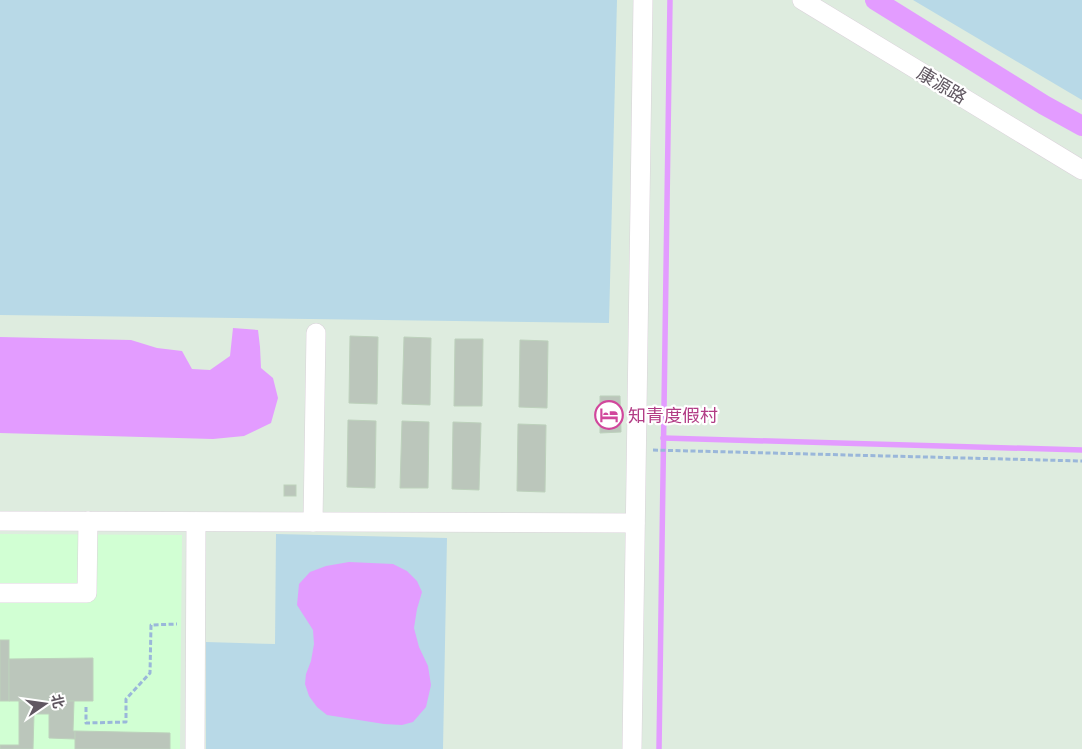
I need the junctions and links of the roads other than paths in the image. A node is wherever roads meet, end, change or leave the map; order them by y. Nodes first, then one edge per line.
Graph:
1 (643, 0) edge
2 (802, 0) edge
3 (1082, 170) edge
4 (316, 333) dead end
5 (0, 521) edge
6 (88, 521) junction
7 (196, 522) junction
8 (313, 522) junction
9 (636, 523) junction
10 (0, 593) edge
11 (195, 749) edge
12 (632, 749) edge

1 - 9 street
2 - 3 street, 康源路
4 - 8 street
5 - 6 street
6 - 7 street
6 - 10 street
7 - 8 street
7 - 11 street
8 - 9 street
9 - 12 street

